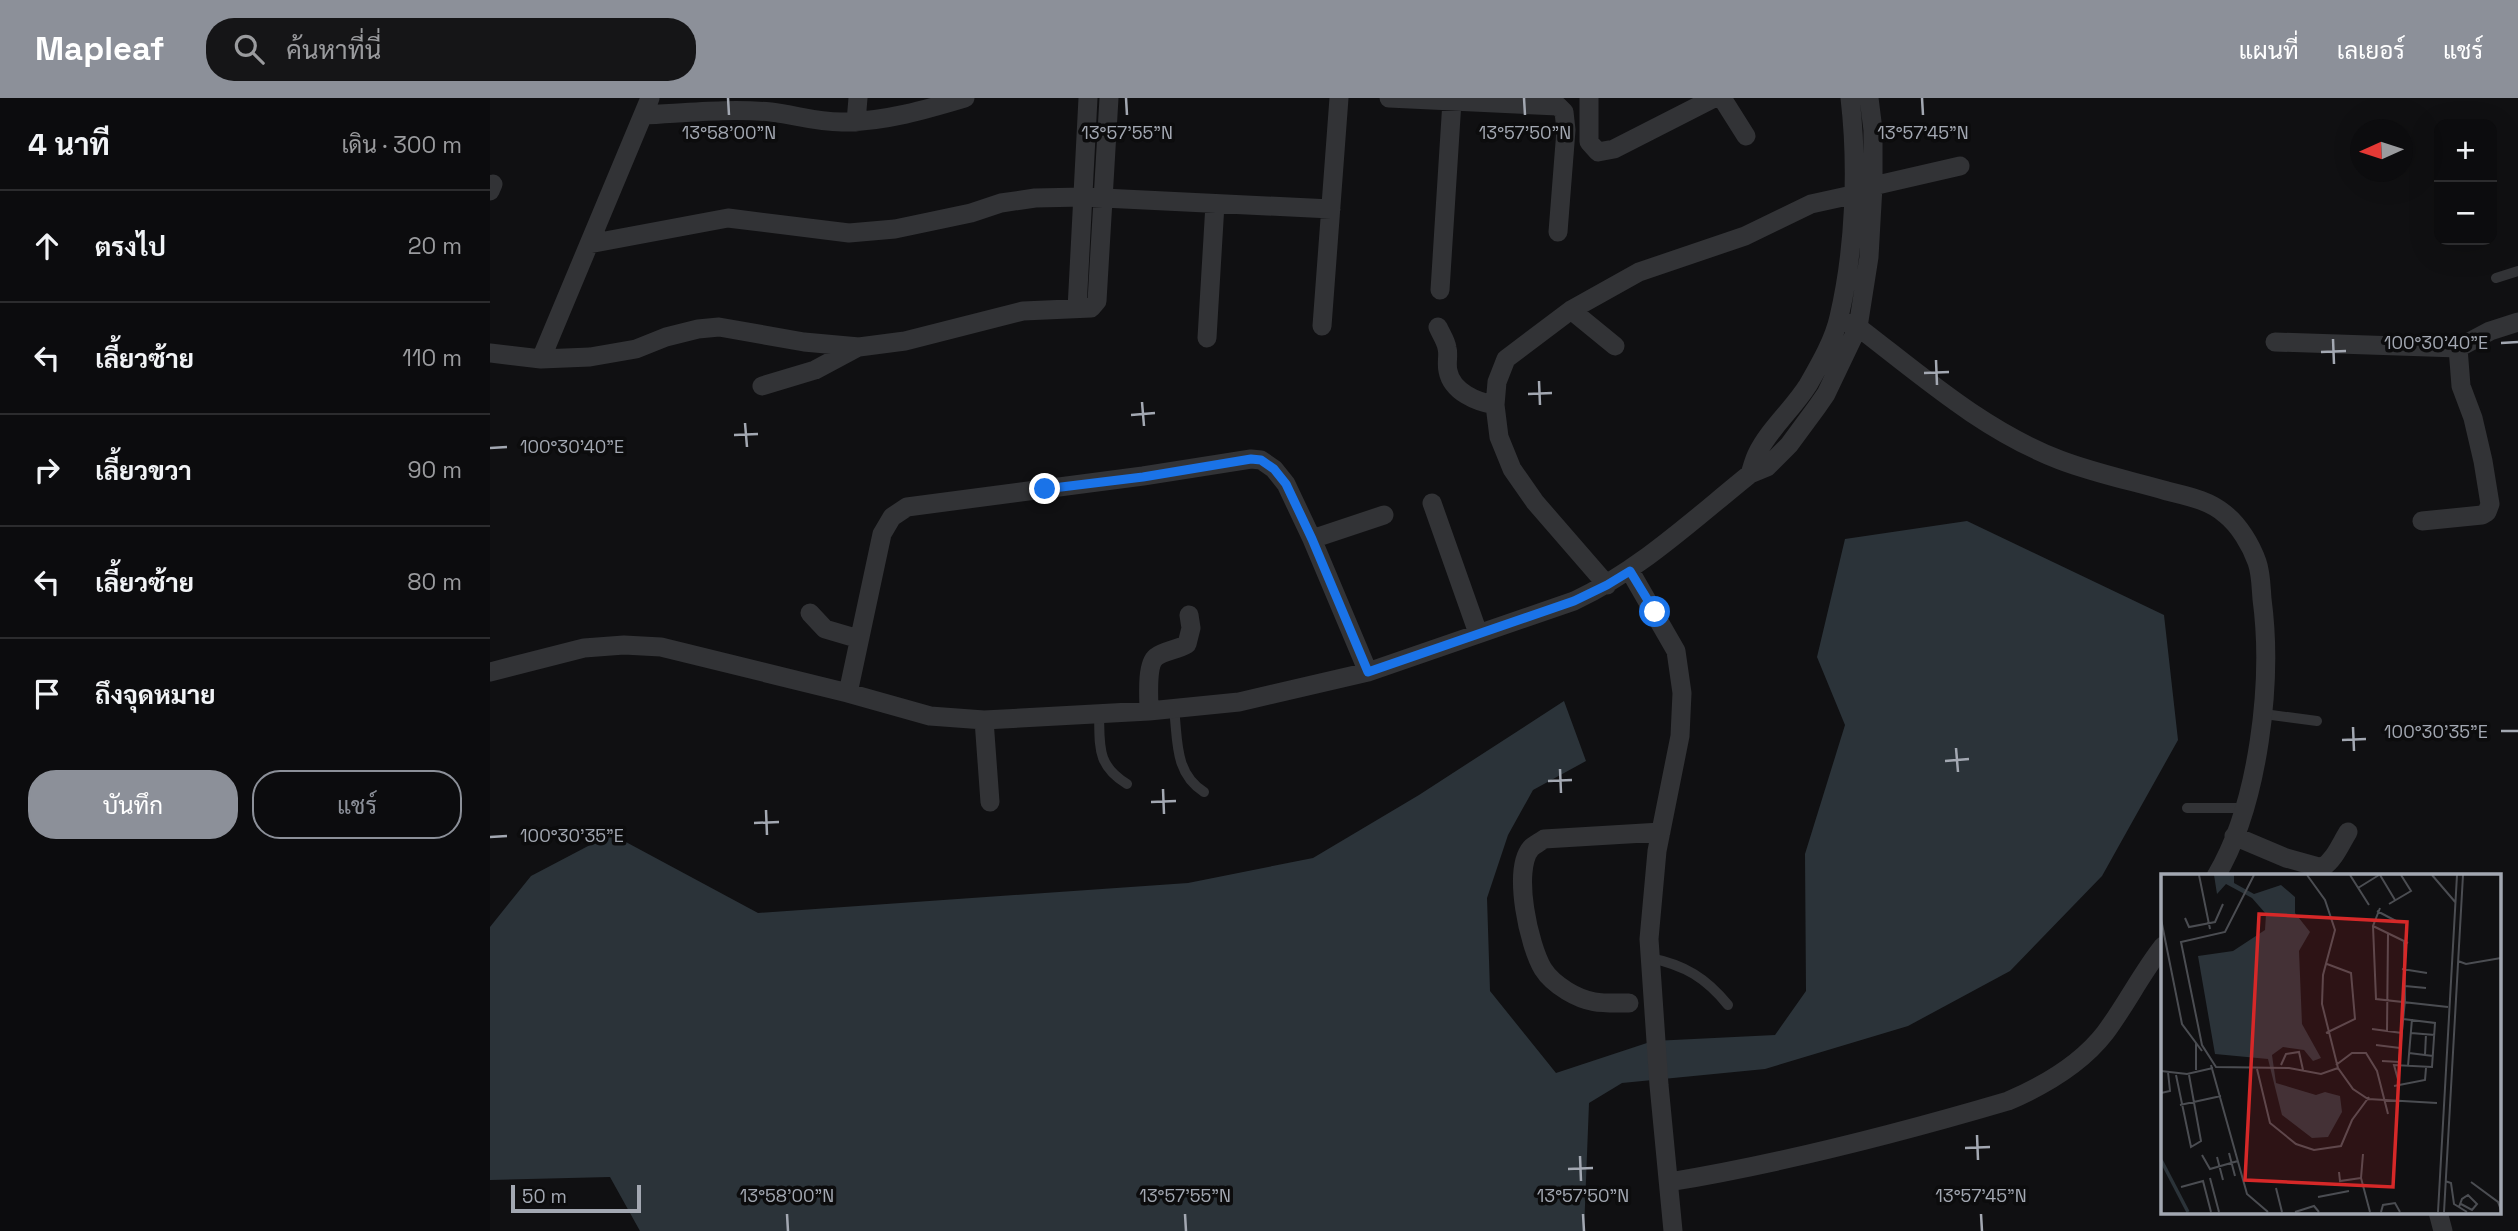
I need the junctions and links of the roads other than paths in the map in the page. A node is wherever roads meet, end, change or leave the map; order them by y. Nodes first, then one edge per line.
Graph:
1 (858, 98) edge
2 (965, 98) edge
3 (1088, 98) edge
4 (1109, 98) edge
5 (1339, 98) edge
6 (1389, 98) edge
7 (1590, 98) edge
8 (1714, 98) edge
9 (1722, 98) edge
10 (1850, 98) edge
11 (1869, 98) edge
12 (1452, 101) junction
13 (646, 107) edge
14 (856, 122) junction
15 (1746, 136) dead end
16 (1960, 166) dead end
17 (1873, 186) junction
18 (1852, 195) junction
19 (1092, 198) junction
20 (1215, 204) junction
21 (1331, 209) junction
22 (1558, 232) dead end
23 (589, 244) junction
24 (2518, 271) edge
25 (2497, 278) dead end
26 (1440, 290) dead end
27 (1571, 310) junction
28 (1839, 318) junction
29 (2518, 322) edge
30 (1322, 326) dead end
31 (1438, 327) dead end
32 (1858, 327) junction
33 (1207, 338) dead end
34 (2276, 342) dead end
35 (1615, 346) dead end
36 (859, 347) junction
37 (2458, 348) junction
38 (490, 353) edge
39 (541, 359) junction
40 (762, 386) dead end
41 (1495, 405) junction
42 (1750, 474) junction
43 (1432, 503) dead end
44 (1384, 515) dead end
45 (2422, 521) dead end
46 (1312, 539) junction
47 (1630, 571) junction
48 (1607, 585) junction
49 (810, 613) dead end
50 (1189, 615) dead end
51 (1478, 633) junction
52 (859, 639) junction
53 (490, 672) edge
54 (1368, 672) junction
55 (848, 692) junction
56 (1174, 709) junction
57 (1149, 711) junction
58 (1099, 713) junction
59 (2264, 714) junction
60 (984, 720) junction
61 (2317, 721) dead end
62 (1127, 784) dead end
63 (1204, 792) dead end
64 (990, 802) dead end
65 (2187, 808) dead end
66 (2244, 808) junction
67 (1661, 832) junction
68 (2348, 832) dead end
69 (2234, 836) junction
70 (2217, 874) edge
71 (2161, 949) edge
72 (1650, 958) junction
73 (1629, 1003) dead end
74 (1728, 1004) dead end
75 (1669, 1182) junction
76 (2439, 1214) edge
77 (1673, 1231) edge
78 (2443, 1231) edge

1 - 14 street
2 - 14 street
3 - 19 street
4 - 19 street
5 - 21 street
6 - 12 street
7 - 8 street
9 - 15 street
10 - 18 street
11 - 17 street
12 - 22 street
12 - 26 street
13 - 14 street
13 - 23 street
16 - 17 street
17 - 18 street
17 - 32 street
18 - 27 street
18 - 28 street
19 - 20 street
19 - 23 street
19 - 36 street
20 - 21 street
20 - 33 street
21 - 30 street
23 - 39 street
24 - 25 lane
27 - 35 street
27 - 41 street
28 - 32 street
28 - 42 street
29 - 37 street
31 - 41 street
32 - 42 street
32 - 59 street
34 - 37 street
36 - 39 street
36 - 40 street
37 - 45 street
38 - 39 street
41 - 48 street
42 - 47 street
43 - 51 street
44 - 46 street
46 - 52 street
46 - 54 street
47 - 48 street
47 - 67 street
48 - 51 street
49 - 52 street
50 - 57 street
51 - 54 street
52 - 55 street
53 - 55 street
54 - 56 street
55 - 60 street
56 - 57 street
56 - 63 lane
57 - 58 street
58 - 60 street
58 - 62 lane
59 - 61 lane
59 - 66 street
60 - 64 street
65 - 66 lane
66 - 69 street
67 - 72 street
67 - 73 street
68 - 69 street
69 - 70 street
71 - 75 street
72 - 74 lane
72 - 75 street
75 - 77 street
76 - 78 street

